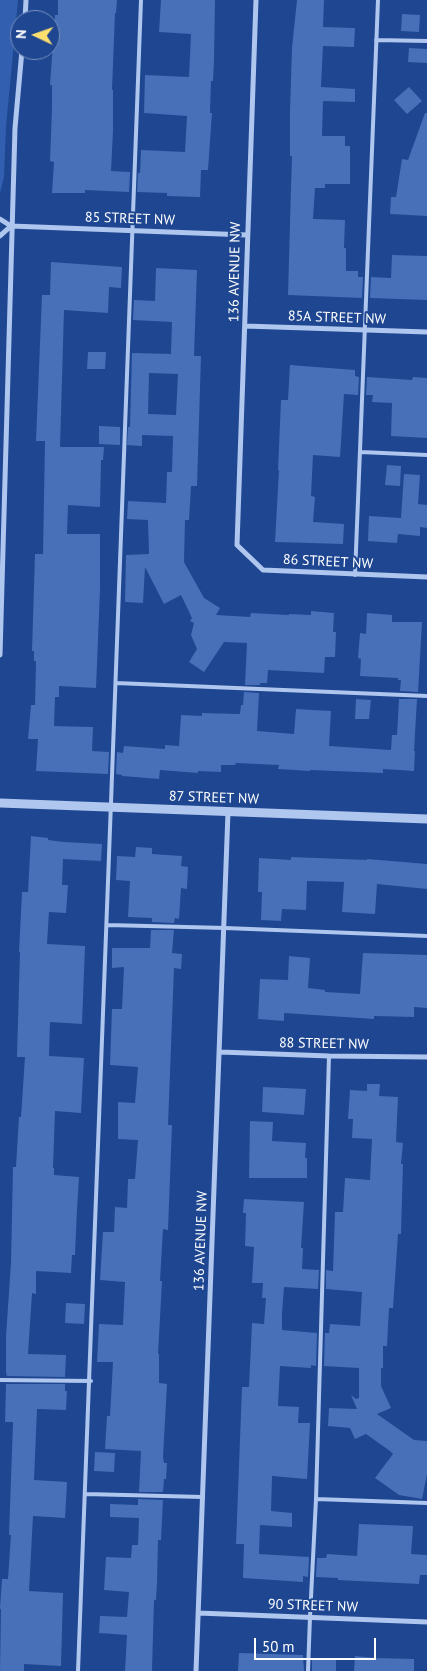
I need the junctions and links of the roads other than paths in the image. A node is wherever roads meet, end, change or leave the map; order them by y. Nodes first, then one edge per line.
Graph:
1 (141, 0) edge
2 (256, 0) edge
3 (378, 0) edge
4 (376, 40) junction
5 (427, 41) edge
6 (21, 60) edge
7 (0, 219) edge
8 (11, 226) junction
9 (131, 230) junction
10 (247, 235) junction
11 (0, 236) edge
12 (245, 326) junction
13 (365, 331) junction
14 (427, 332) edge
15 (361, 452) junction
16 (427, 456) edge
17 (237, 545) joint
18 (355, 575) junction
19 (427, 577) edge
20 (0, 655) edge
21 (116, 683) junction
22 (427, 696) edge
23 (0, 803) edge
24 (111, 808) junction
25 (228, 812) junction
26 (427, 819) edge
27 (108, 925) junction
28 (225, 928) junction
29 (427, 936) edge
30 (220, 1052) junction
31 (329, 1056) junction
32 (427, 1057) edge
33 (0, 1380) edge
34 (91, 1381) junction
35 (86, 1494) junction
36 (203, 1497) junction
37 (316, 1499) junction
38 (427, 1503) edge
39 (198, 1613) junction
40 (310, 1617) junction
41 (427, 1622) edge
42 (78, 1671) edge
43 (196, 1671) edge
44 (308, 1671) edge

1 - 9 lane
2 - 10 street, 136 AVENUE NW
3 - 4 lane
4 - 5 lane
4 - 13 lane
6 - 8 street
7 - 8 street
8 - 9 street, 85 STREET NW
8 - 11 street
8 - 20 street
9 - 10 street, 85 STREET NW
9 - 21 lane
10 - 12 street, 136 AVENUE NW
12 - 13 street, 85A STREET NW
12 - 17 street, 136 AVENUE NW
13 - 14 street, 85A STREET NW
13 - 15 lane
15 - 16 lane
15 - 18 lane
17 - 18 street, 86 STREET NW
18 - 19 street, 86 STREET NW
21 - 22 lane
21 - 24 lane
23 - 24 street, 87 STREET NW
24 - 25 street, 87 STREET NW
24 - 27 lane
25 - 26 street, 87 STREET NW
25 - 28 street, 136 AVENUE NW
27 - 28 lane
27 - 34 lane
28 - 29 lane
28 - 30 street, 136 AVENUE NW
30 - 31 street, 88 STREET NW
30 - 36 street, 136 AVENUE NW
31 - 32 street, 88 STREET NW
31 - 37 lane
33 - 34 lane
34 - 35 lane
35 - 36 lane
35 - 42 lane
36 - 39 street, 136 AVENUE NW
37 - 38 lane
37 - 40 lane
39 - 40 street, 90 STREET NW
39 - 43 street, 136 AVENUE NW
40 - 41 street, 90 STREET NW
40 - 44 lane

